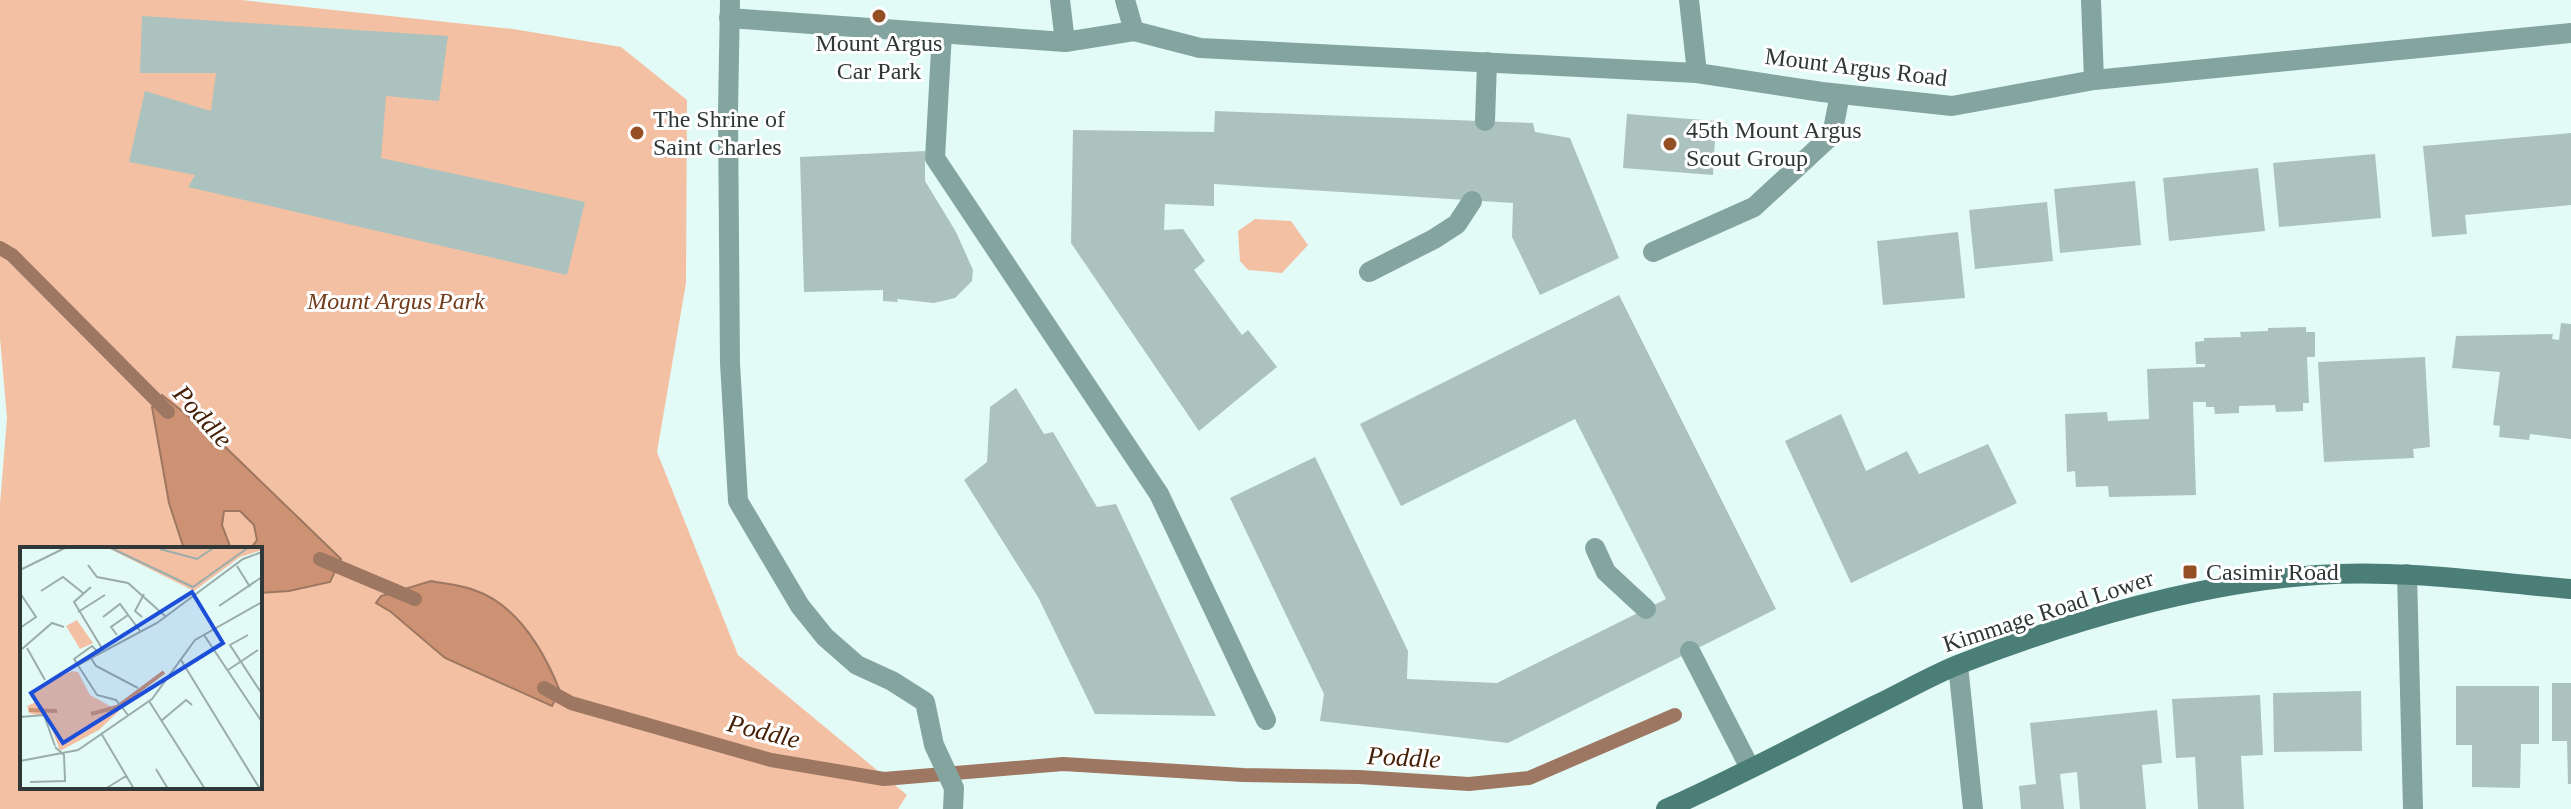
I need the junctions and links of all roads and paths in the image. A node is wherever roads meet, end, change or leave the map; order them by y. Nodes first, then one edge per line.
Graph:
1 (1060, 0) edge
2 (1125, 0) edge
3 (1689, 0) edge
4 (2091, 0) edge
5 (730, 9) edge
6 (1134, 31) junction
7 (942, 33) junction
8 (2571, 33) edge
9 (1065, 42) junction
10 (1487, 62) junction
11 (1697, 73) junction
12 (2094, 80) junction
13 (1840, 94) junction
14 (1485, 121) dead end
15 (1472, 201) dead end
16 (1653, 252) dead end
17 (1369, 272) dead end
18 (1595, 548) dead end
19 (2407, 574) junction
20 (2571, 589) edge
21 (1646, 609) dead end
22 (1690, 651) dead end
23 (1958, 665) junction
24 (1266, 720) dead end
25 (1750, 768) junction
26 (953, 809) edge
27 (1666, 809) edge
28 (1973, 809) edge
29 (2413, 809) edge

1 - 9 street
2 - 6 street
3 - 11 street
4 - 12 street
5 - 7 street
5 - 26 street
6 - 9 street
6 - 10 street, Mount Argus Road
7 - 9 street
7 - 24 street
8 - 12 street, Mount Argus Road
10 - 11 street, Mount Argus Road
10 - 14 street
11 - 13 street, Mount Argus Road
12 - 13 street, Mount Argus Road
13 - 16 street
15 - 17 street
18 - 21 street
19 - 20 main road, Kimmage Road Lower
19 - 23 main road, Kimmage Road Lower
19 - 29 street
22 - 25 street
23 - 25 main road, Kimmage Road Lower
23 - 28 street
25 - 27 main road, Kimmage Road Lower

